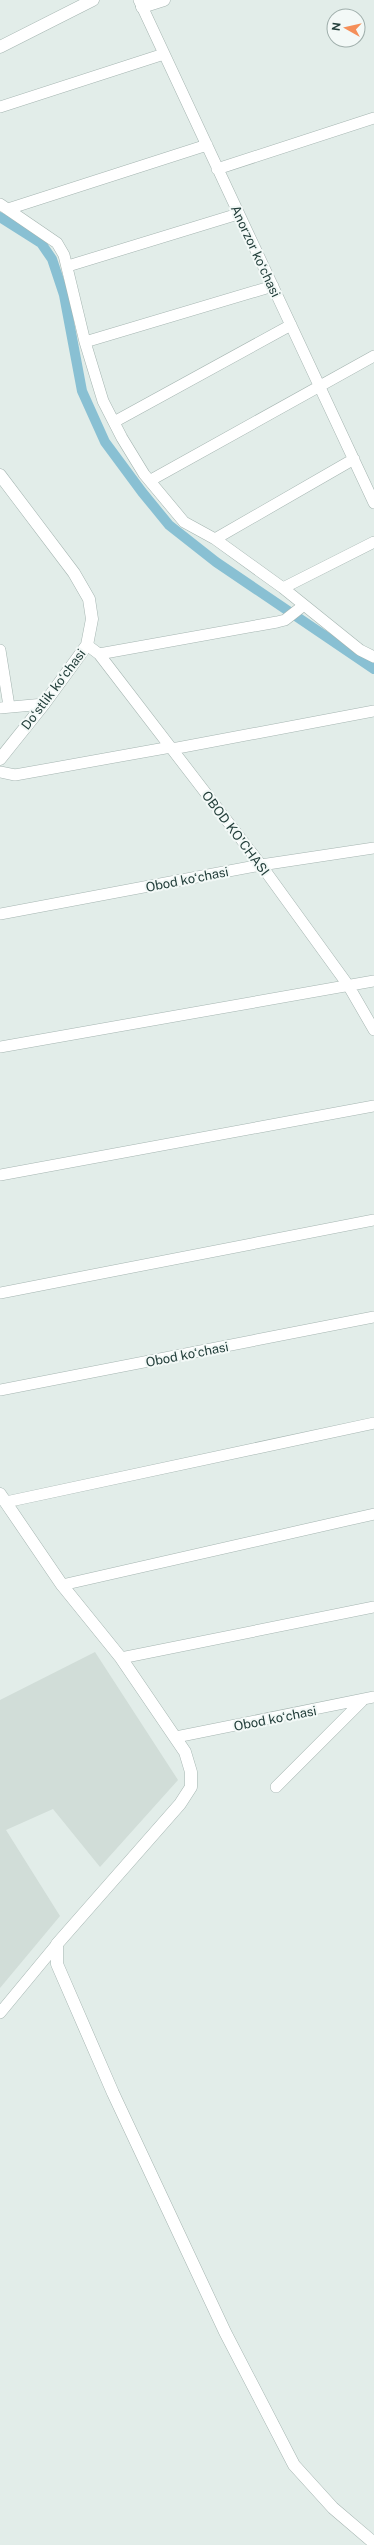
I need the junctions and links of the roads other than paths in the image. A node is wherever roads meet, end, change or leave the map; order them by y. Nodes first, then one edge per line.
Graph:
1 (93, 0) edge
2 (164, 0) edge
3 (78, 3) edge
4 (140, 4) edge
5 (0, 47) edge
6 (164, 54) junction
7 (0, 107) edge
8 (374, 118) edge
9 (207, 146) junction
10 (217, 169) junction
11 (4, 206) edge
12 (238, 214) junction
13 (68, 266) junction
14 (273, 286) junction
15 (291, 325) junction
16 (85, 342) junction
17 (374, 356) edge
18 (320, 387) junction
19 (114, 422) junction
20 (354, 459) junction
21 (0, 475) edge
22 (151, 480) junction
23 (374, 503) edge
24 (215, 540) junction
25 (374, 542) edge
26 (284, 588) junction
27 (304, 605) junction
28 (86, 645) junction
29 (0, 650) edge
30 (99, 654) junction
31 (374, 657) edge
32 (44, 704) junction
33 (5, 707) edge
34 (374, 711) edge
35 (171, 748) junction
36 (0, 759) edge
37 (0, 772) edge
38 (374, 848) edge
39 (261, 865) junction
40 (0, 914) edge
41 (374, 981) edge
42 (348, 985) junction
43 (374, 1030) edge
44 (0, 1047) edge
45 (374, 1106) edge
46 (0, 1175) edge
47 (374, 1220) edge
48 (0, 1293) edge
49 (374, 1317) edge
50 (0, 1390) edge
51 (374, 1423) edge
52 (3, 1498) edge
53 (374, 1514) edge
54 (62, 1585) junction
55 (374, 1606) edge
56 (121, 1658) junction
57 (370, 1700) edge
58 (176, 1737) junction
59 (276, 1787) dead end
60 (57, 1944) junction
61 (0, 2013) edge
62 (374, 2543) edge

1 - 3 street
2 - 4 street
3 - 5 street
4 - 6 street, Anorzor koʻchasi
6 - 7 street
6 - 9 street, Anorzor koʻchasi
8 - 10 street
9 - 10 street, Anorzor koʻchasi
9 - 11 street
10 - 12 street, Anorzor koʻchasi
11 - 13 street
12 - 13 street
12 - 14 street, Anorzor koʻchasi
13 - 16 street
14 - 15 street, Anorzor koʻchasi
14 - 16 street
15 - 18 street, Anorzor koʻchasi
15 - 19 street
16 - 19 street
17 - 18 street
18 - 20 street, Anorzor koʻchasi
18 - 22 street
19 - 22 street
20 - 23 street, Anorzor koʻchasi
20 - 24 street
21 - 28 street, Doʻstlik koʻchasi
22 - 24 street
24 - 26 street
25 - 26 street
26 - 27 street
27 - 30 street
27 - 31 street
28 - 30 street, OBOD KO'CHASI
28 - 32 street, Doʻstlik koʻchasi
29 - 33 street
30 - 35 street, OBOD KO'CHASI
32 - 33 street
32 - 36 street, Doʻstlik koʻchasi
34 - 35 street
35 - 37 street
35 - 39 street, OBOD KO'CHASI
38 - 39 street, Obod koʻchasi
39 - 40 street, Obod koʻchasi
39 - 42 street, OBOD KO'CHASI
41 - 42 street
42 - 43 street, OBOD KO'CHASI
42 - 44 street
45 - 46 street
47 - 48 street
49 - 50 street, Obod koʻchasi
51 - 52 street
52 - 54 street
53 - 54 street
54 - 56 street
55 - 56 street
56 - 58 street
57 - 58 street, Obod koʻchasi
57 - 59 street
58 - 60 street
60 - 61 street
60 - 62 street

